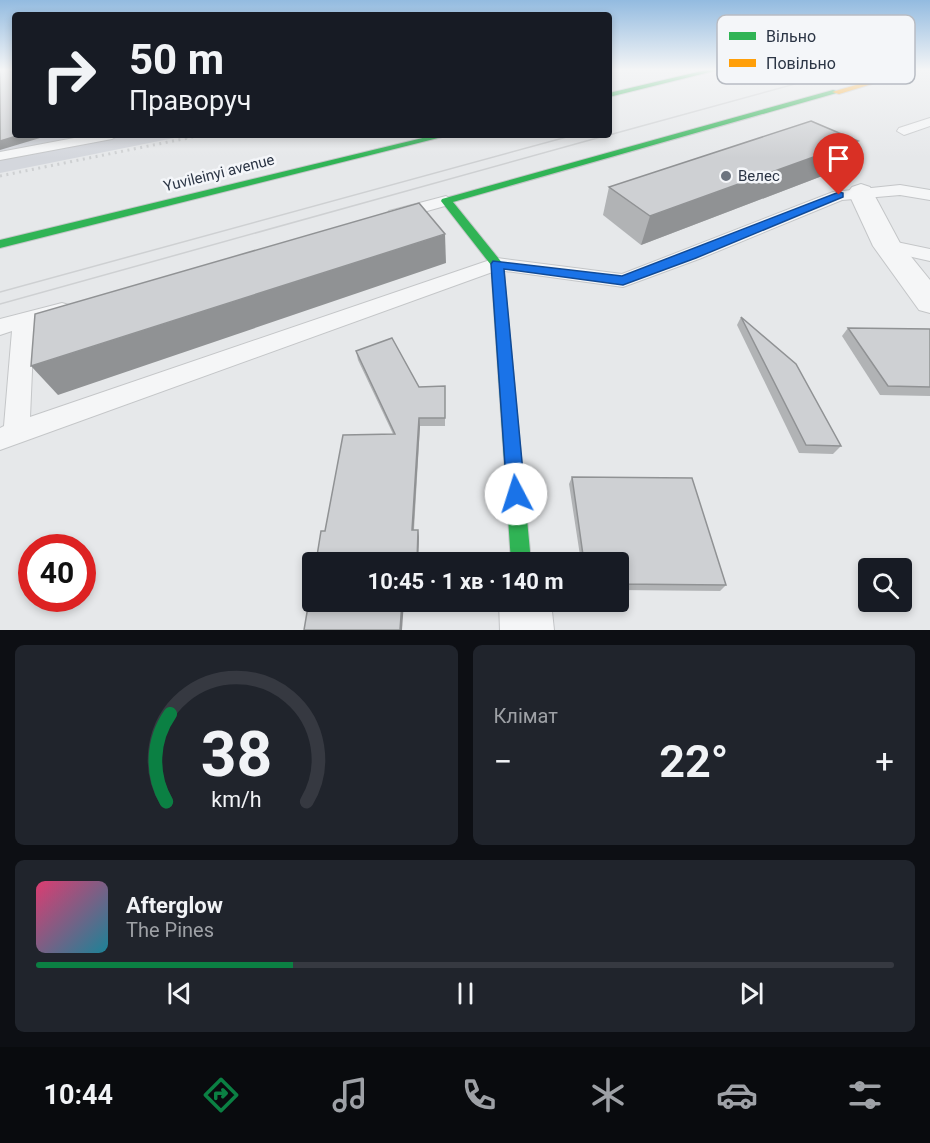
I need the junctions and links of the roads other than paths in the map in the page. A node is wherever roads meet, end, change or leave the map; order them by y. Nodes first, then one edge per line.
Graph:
1 (810, 99) edge
2 (930, 122) edge
3 (904, 130) dead end
4 (83, 138) edge
5 (434, 138) edge
6 (0, 156) edge
7 (861, 192) junction
8 (930, 195) edge
9 (446, 201) junction
10 (378, 220) edge
11 (0, 244) edge
12 (887, 246) junction
13 (930, 255) edge
14 (497, 264) junction
15 (930, 302) edge
16 (81, 304) edge
17 (24, 320) junction
18 (0, 327) edge
19 (8, 436) edge
20 (521, 552) edge
21 (526, 612) edge
22 (527, 630) edge

1 - 9 street
2 - 3 lane
4 - 6 lane
5 - 11 street, Yuvileinyi avenue
7 - 8 lane
7 - 12 street
7 - 14 lane
9 - 10 lane
9 - 14 street
12 - 13 lane
12 - 15 street
14 - 19 lane
14 - 20 street
16 - 17 lane
17 - 18 lane
17 - 19 lane
21 - 22 street

